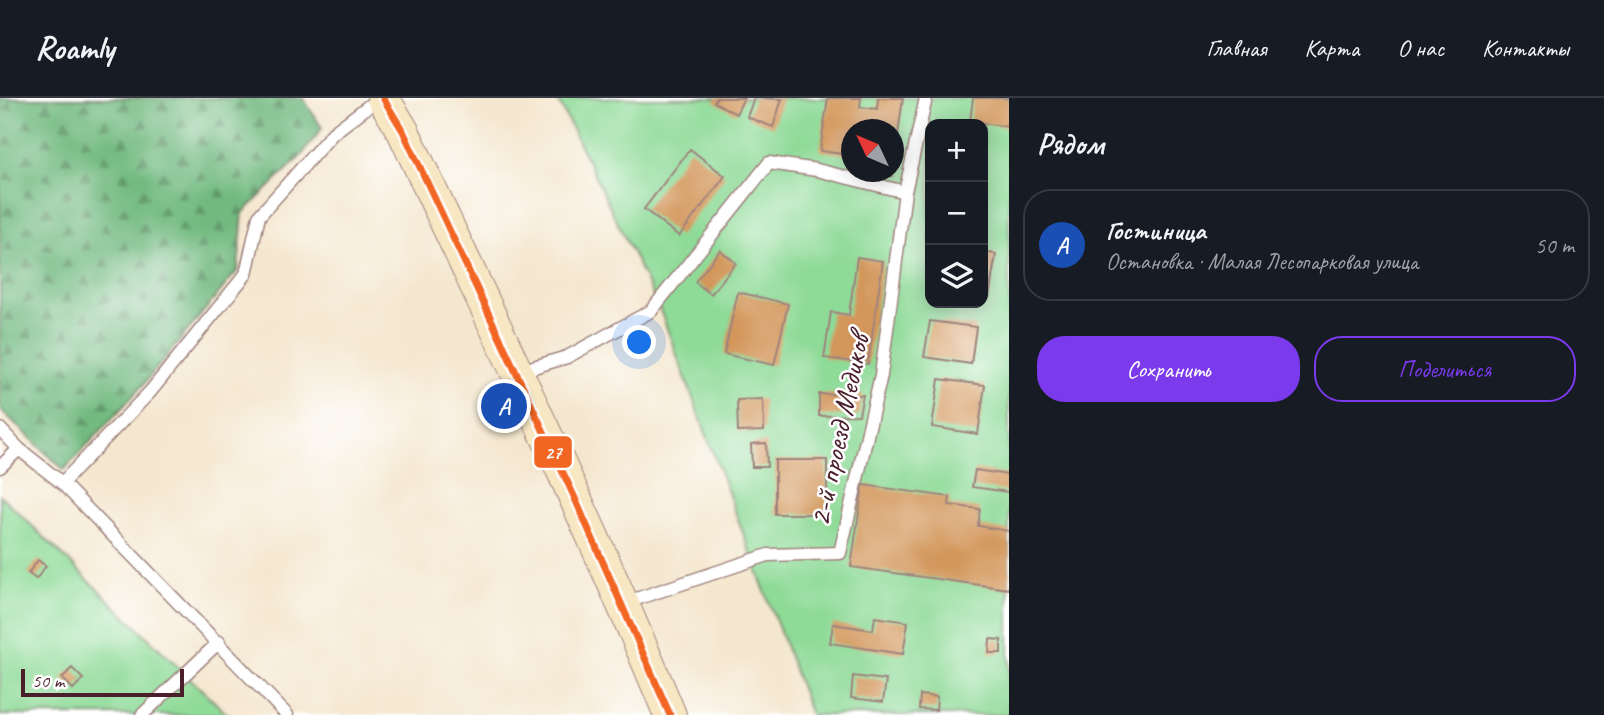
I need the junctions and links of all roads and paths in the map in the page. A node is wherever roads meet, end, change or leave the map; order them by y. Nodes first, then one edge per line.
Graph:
1 (381, 98) edge
2 (926, 98) edge
3 (905, 192) junction
4 (517, 372) junction
5 (0, 429) edge
6 (19, 449) junction
7 (0, 467) edge
8 (62, 483) junction
9 (624, 603) junction
10 (219, 642) junction
11 (142, 715) edge
12 (287, 715) edge
13 (670, 715) edge

1 - 4 street
1 - 8 lane
2 - 3 lane, 2-й проезд Медиков
3 - 4 lane
3 - 9 lane, 2-й проезд Медиков
4 - 9 street
5 - 6 lane
6 - 7 lane
6 - 8 lane
8 - 10 lane
9 - 13 street
10 - 11 lane
10 - 12 lane

